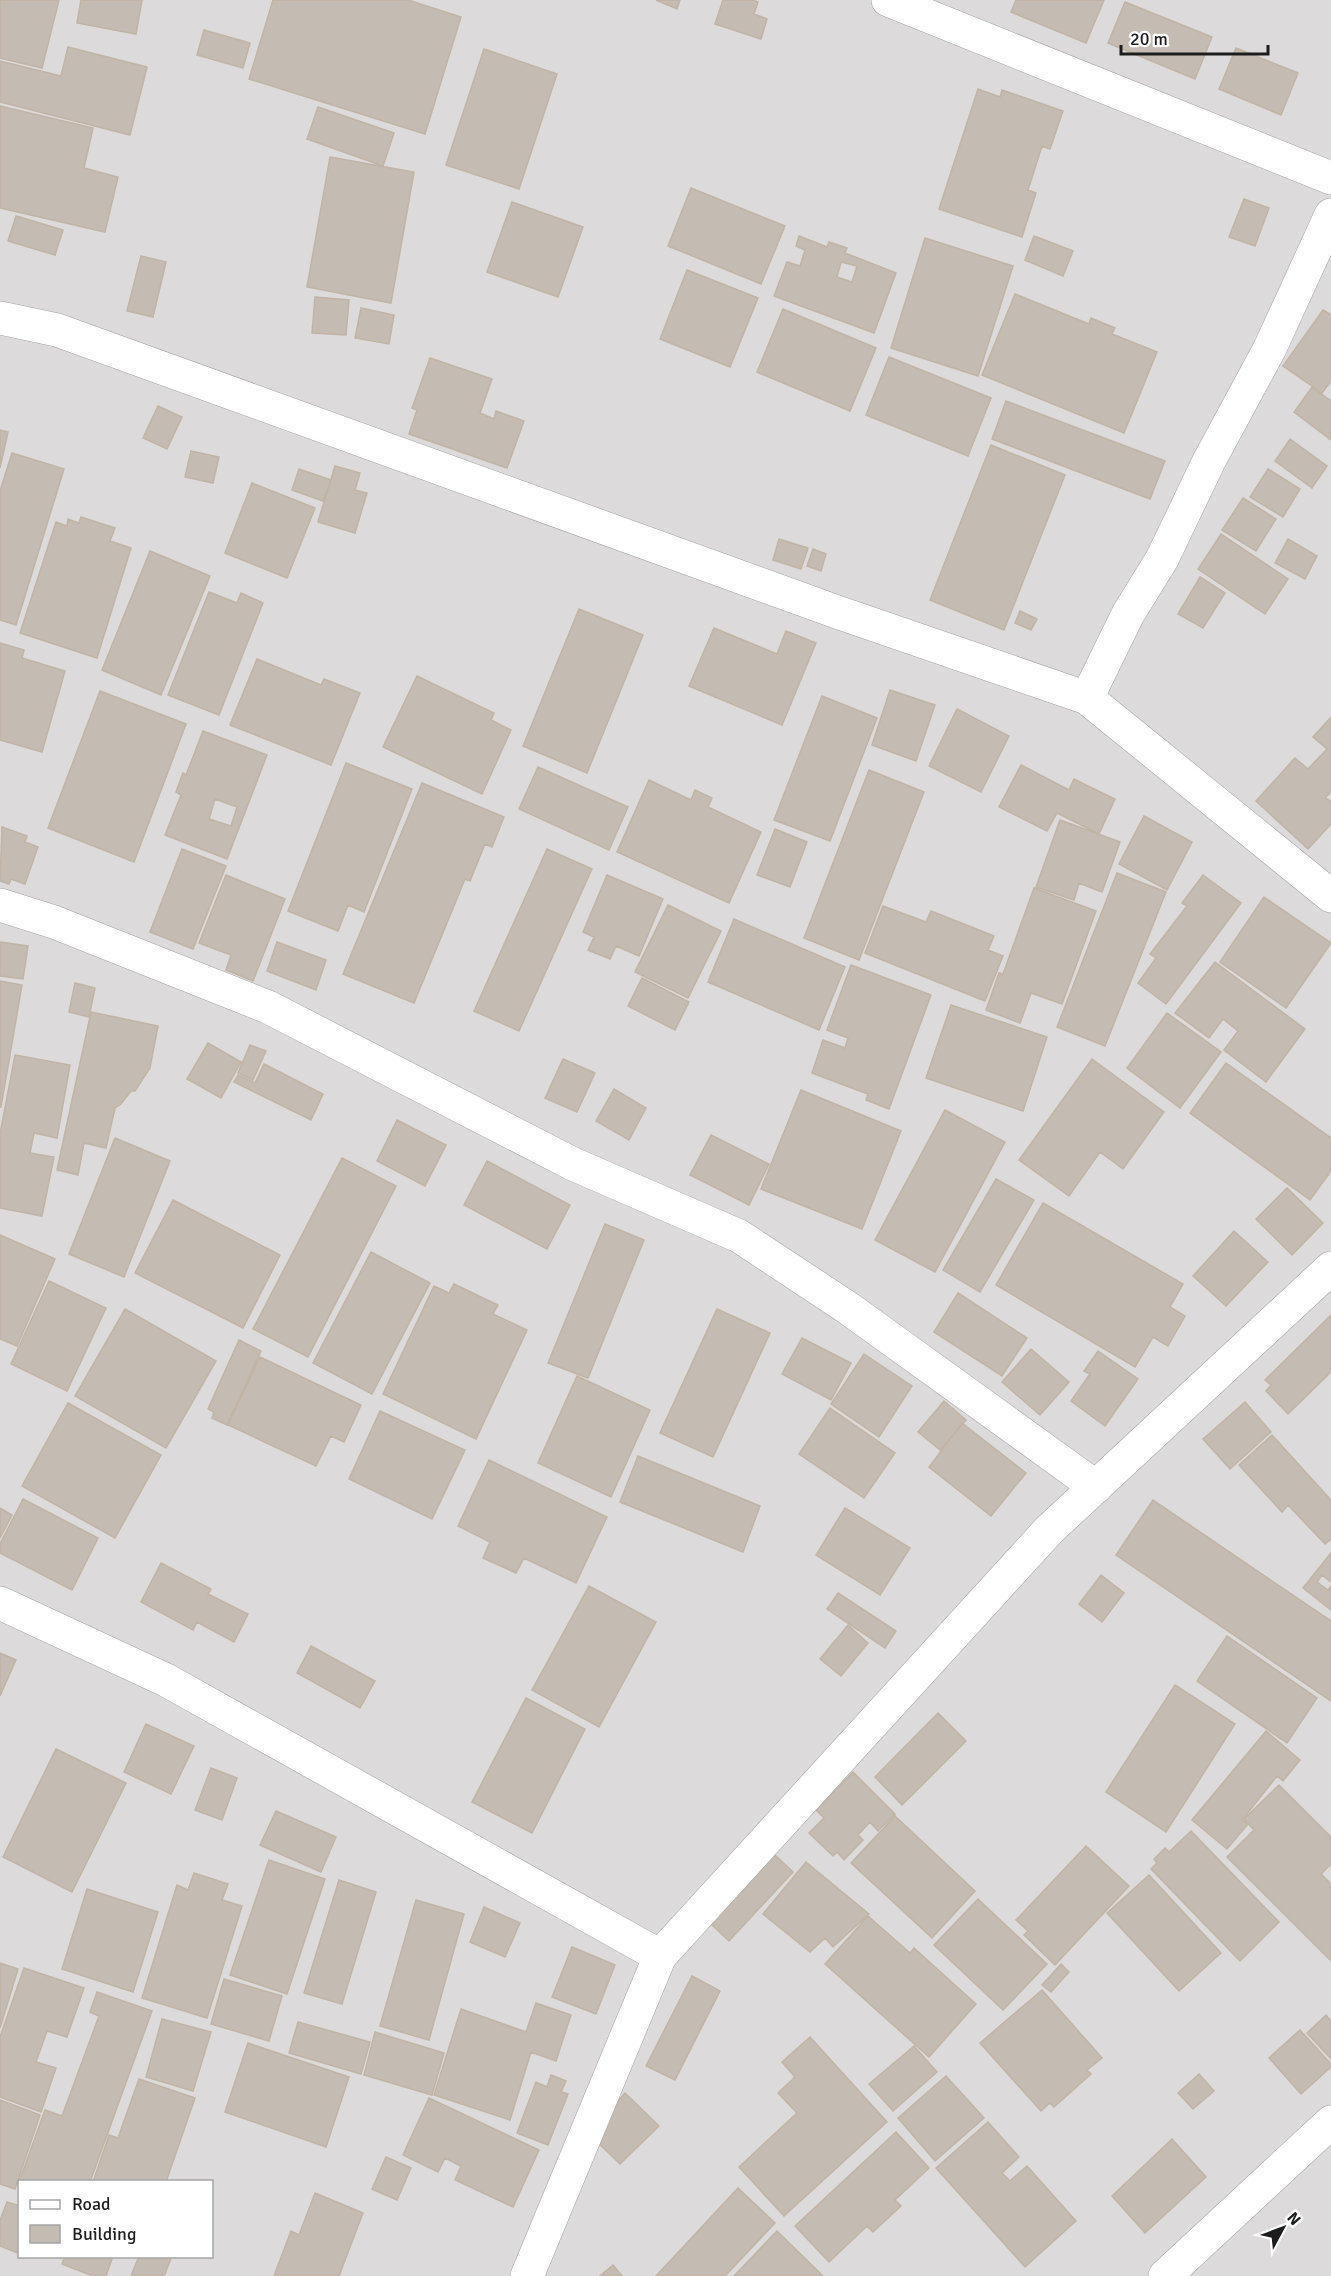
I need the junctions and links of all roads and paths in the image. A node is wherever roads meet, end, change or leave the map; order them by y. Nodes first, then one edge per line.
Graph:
1 (888, 0) edge
2 (1331, 178) edge
3 (1331, 215) edge
4 (0, 318) edge
5 (1087, 698) junction
6 (1331, 896) edge
7 (0, 905) edge
8 (1331, 1268) edge
9 (1096, 1486) junction
10 (0, 1603) edge
11 (660, 1956) junction
12 (1331, 2122) edge
13 (527, 2276) edge
14 (1165, 2276) edge

1 - 2 street
3 - 5 street
4 - 5 street
5 - 6 street
7 - 9 street
8 - 9 street
9 - 11 street
10 - 11 street
11 - 13 street
12 - 14 street

